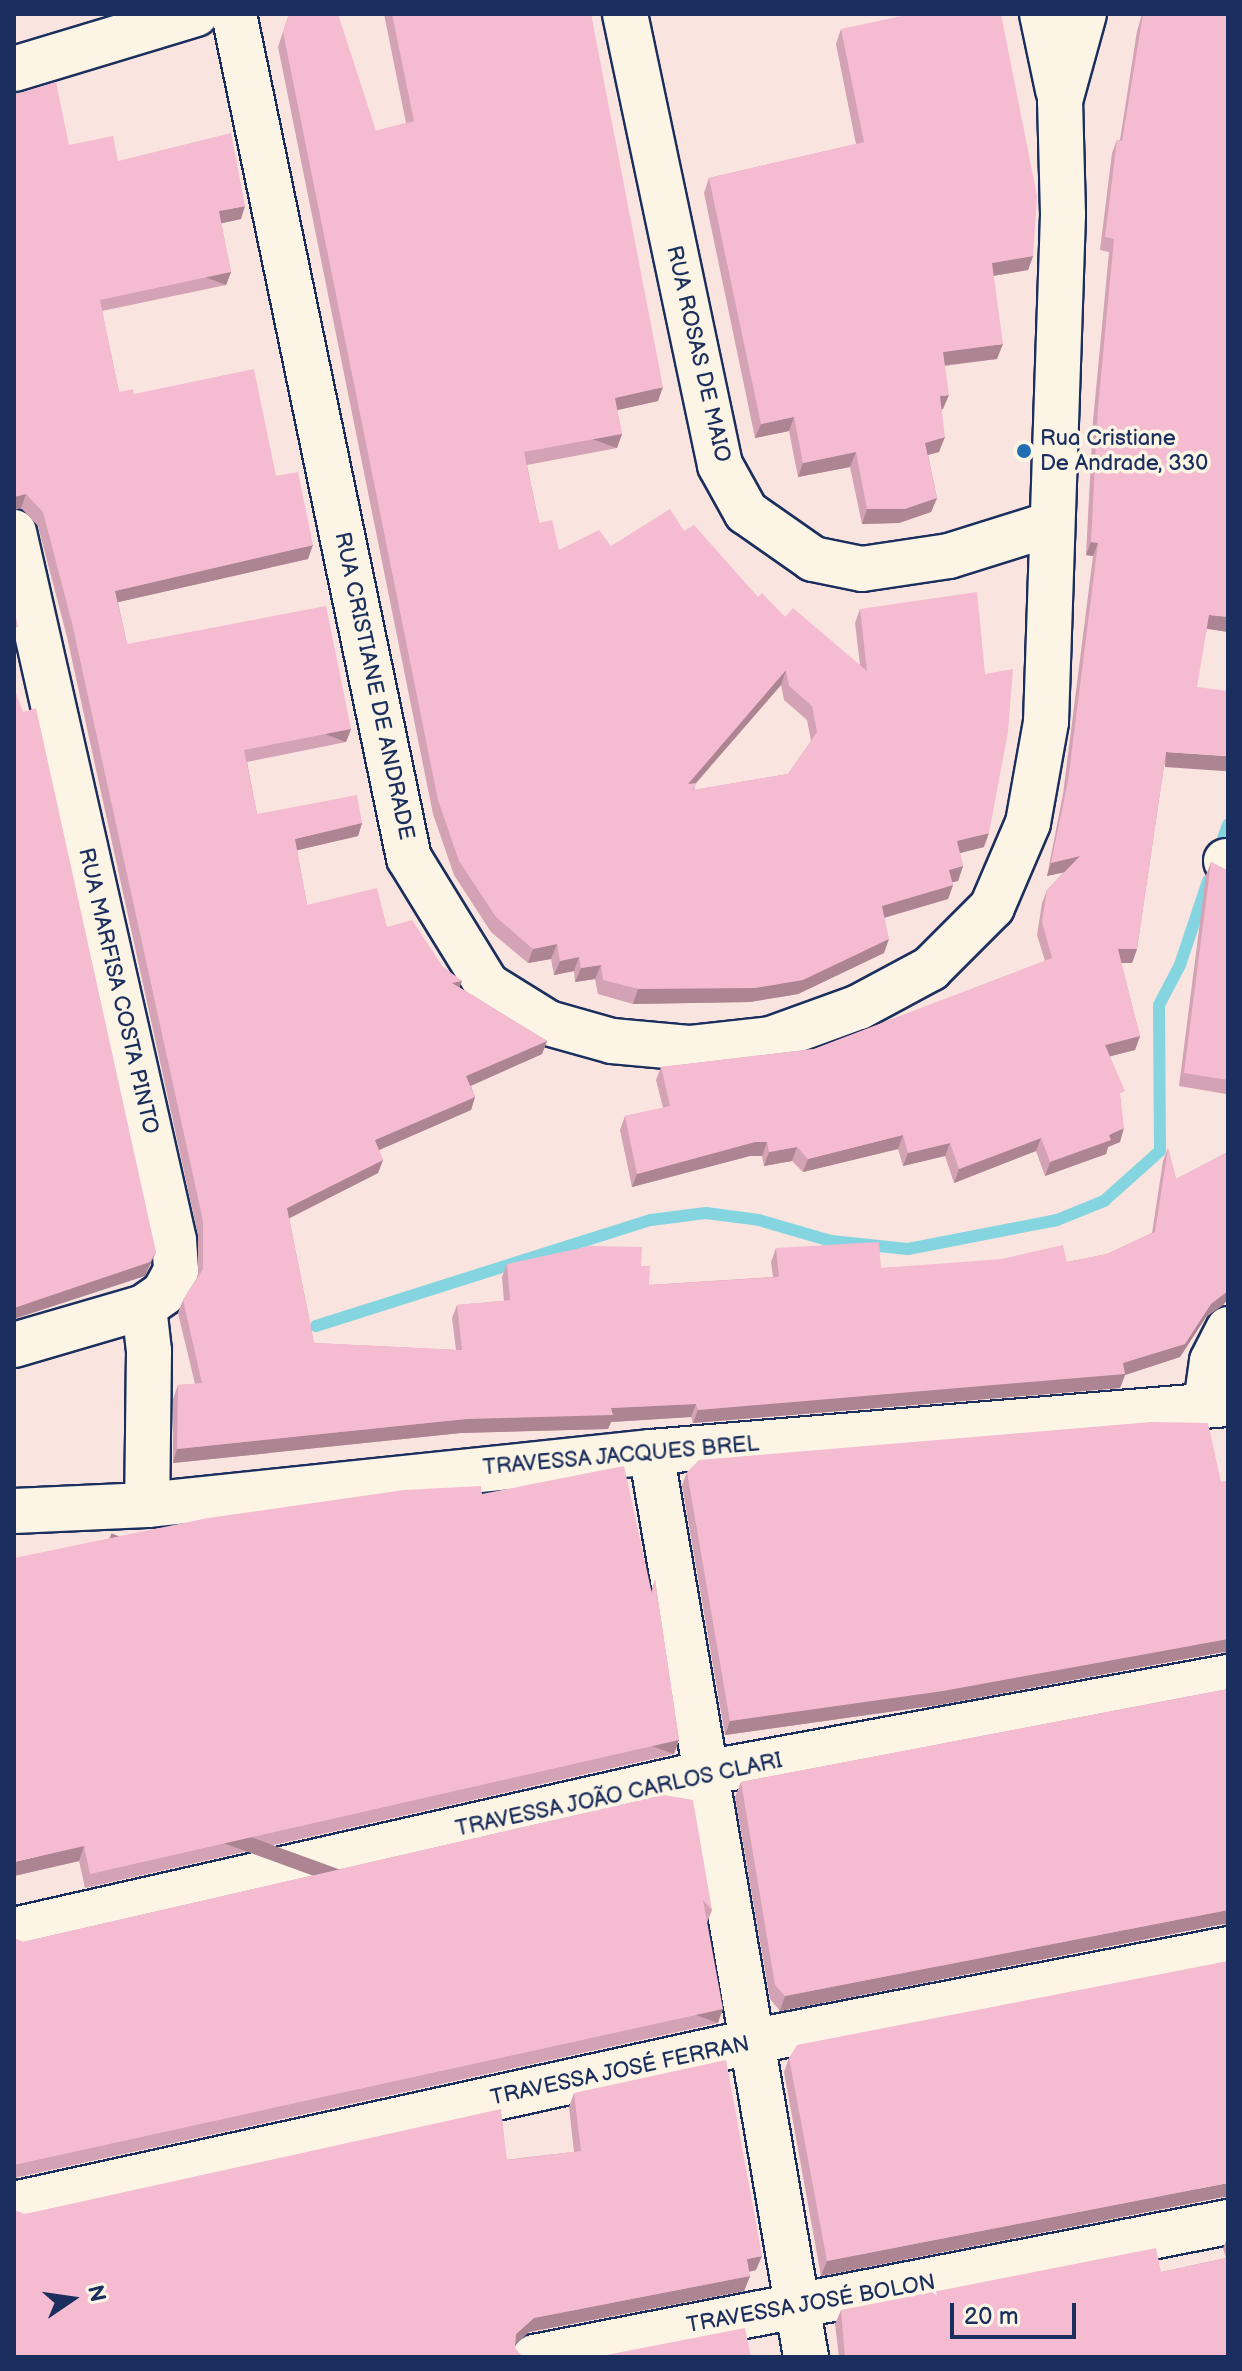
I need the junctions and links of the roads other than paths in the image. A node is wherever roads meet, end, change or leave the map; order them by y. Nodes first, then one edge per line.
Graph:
1 (196, 14) edge
2 (234, 14) edge
3 (625, 14) edge
4 (1042, 14) edge
5 (1084, 14) edge
6 (14, 69) edge
7 (1060, 101) junction
8 (1051, 524) junction
9 (14, 532) edge
10 (144, 1307) junction
11 (1228, 1329) edge
12 (14, 1345) edge
13 (1217, 1404) edge
14 (651, 1452) junction
15 (147, 1505) junction
16 (14, 1511) edge
17 (1228, 1677) edge
18 (705, 1773) junction
19 (14, 1930) edge
20 (1228, 1949) edge
21 (750, 2042) junction
22 (14, 2204) edge
23 (1228, 2222) edge
24 (795, 2306) junction
25 (534, 2357) edge
26 (806, 2357) edge

1 - 6 street
2 - 8 street, RUA CRISTIANE DE ANDRADE
3 - 8 street, RUA ROSAS DE MAIO
4 - 7 street
5 - 7 street, RUA CRISTIANE DE ANDRADE
7 - 8 street, RUA CRISTIANE DE ANDRADE
9 - 10 street, RUA MARFISA COSTA PINTO
10 - 12 street, RUA MARFISA COSTA PINTO
10 - 15 street
11 - 13 street
13 - 14 street, TRAVESSA JACQUES BREL
14 - 15 street, TRAVESSA JACQUES BREL
14 - 18 street
15 - 16 street, TRAVESSA JACQUES BREL
17 - 18 street, TRAVESSA JOÃO CARLOS CLARI
18 - 19 street, TRAVESSA JOÃO CARLOS CLARI
18 - 21 street
20 - 21 street, TRAVESSA JOSÉ FERRAN
21 - 22 street, TRAVESSA JOSÉ FERRAN
21 - 24 street
23 - 24 street, TRAVESSA JOSÉ BOLON
24 - 25 street, TRAVESSA JOSÉ BOLON
24 - 26 street

